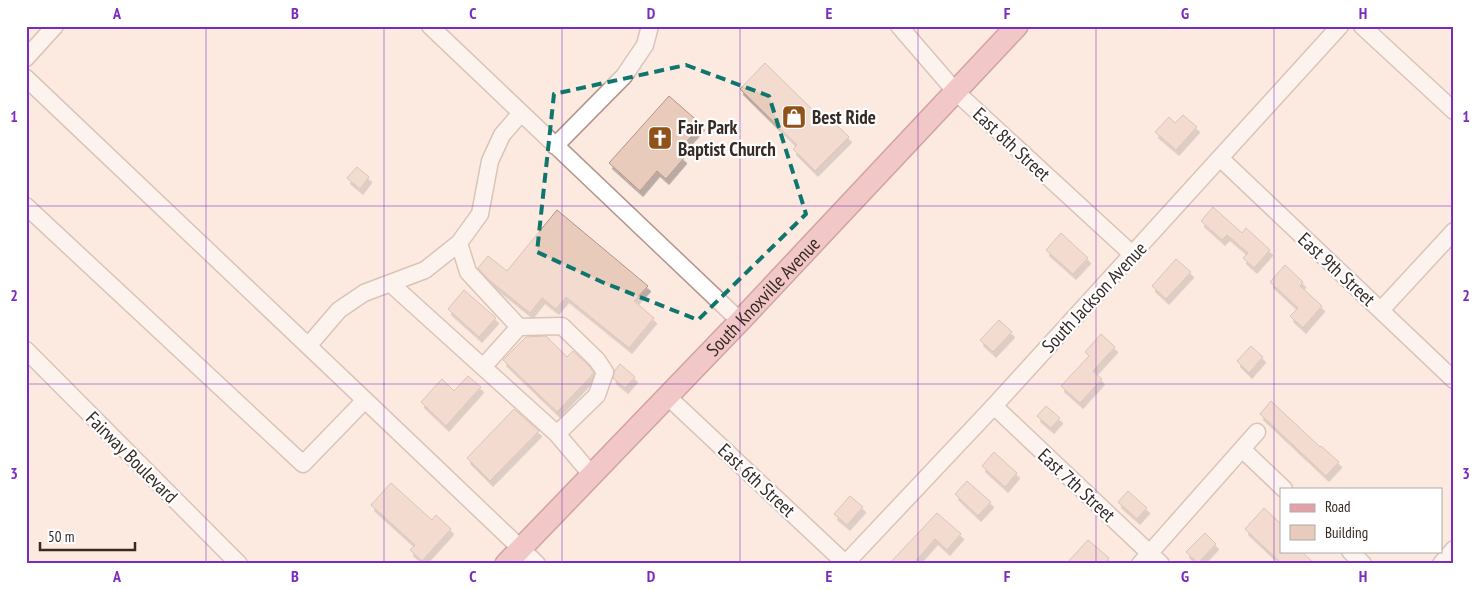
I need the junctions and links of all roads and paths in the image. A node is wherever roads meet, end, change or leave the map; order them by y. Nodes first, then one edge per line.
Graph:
1 (55, 26) edge
2 (430, 26) edge
3 (650, 26) edge
4 (899, 26) edge
5 (1017, 26) edge
6 (1340, 26) edge
7 (1362, 26) edge
8 (26, 58) edge
9 (26, 78) edge
10 (956, 92) junction
11 (1454, 111) edge
12 (521, 113) junction
13 (554, 146) junction
14 (1220, 158) junction
15 (26, 206) edge
16 (1454, 231) edge
17 (459, 243) junction
18 (1133, 255) junction
19 (390, 283) junction
20 (1381, 310) junction
21 (740, 321) junction
22 (519, 327) junction
23 (308, 346) junction
24 (26, 350) edge
25 (483, 367) junction
26 (1454, 380) edge
27 (667, 396) junction
28 (365, 400) junction
29 (994, 406) junction
30 (1257, 432) dead end
31 (557, 434) junction
32 (1242, 449) junction
33 (591, 474) junction
34 (1283, 488) edge
35 (520, 548) junction
36 (1454, 550) edge
37 (1351, 552) edge
38 (1150, 560) edge
39 (239, 564) edge
40 (506, 564) edge
41 (537, 564) edge
42 (846, 564) edge
43 (1364, 564) edge
44 (1441, 564) edge

1 - 8 street
2 - 12 street
3 - 13 street
4 - 10 street, East 8th Street
5 - 10 main road, South Knoxville Avenue
6 - 14 street, South Jackson Avenue
7 - 11 street
9 - 23 street
10 - 18 street, East 8th Street
10 - 21 main road, South Knoxville Avenue
12 - 13 street
12 - 17 street
13 - 21 street
14 - 18 street, South Jackson Avenue
14 - 20 street, East 9th Street
15 - 28 street
16 - 20 street
17 - 19 street
17 - 22 street
18 - 29 street, South Jackson Avenue
19 - 23 street
19 - 25 street
20 - 26 street, East 9th Street
21 - 27 main road, South Knoxville Avenue
22 - 25 street
22 - 31 street
23 - 28 street
24 - 39 street, Fairway Boulevard
25 - 31 street
27 - 33 main road, South Knoxville Avenue
27 - 42 street, East 6th Street
28 - 35 street
29 - 38 street, East 7th Street
29 - 42 street, South Jackson Avenue
30 - 32 street
31 - 33 street
32 - 34 street
32 - 38 street
33 - 35 main road, South Knoxville Avenue
35 - 40 main road, South Knoxville Avenue
35 - 41 street
36 - 44 street
37 - 43 street

